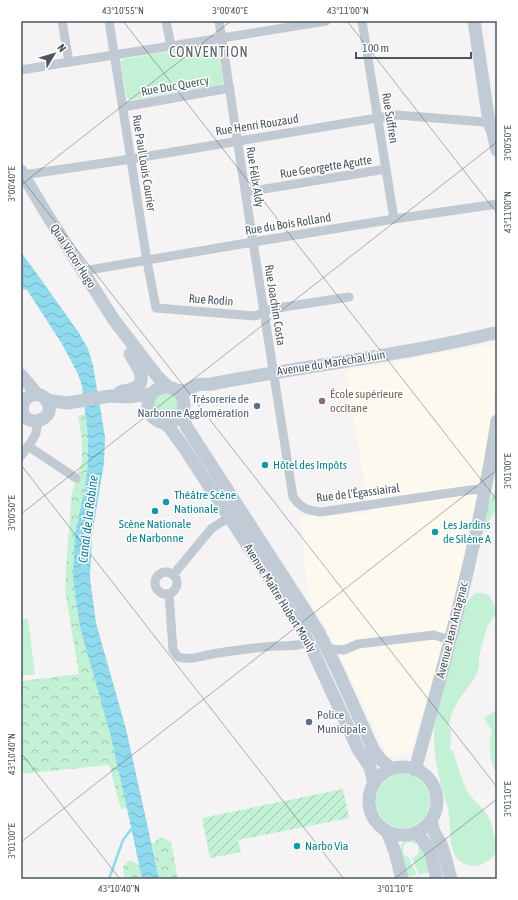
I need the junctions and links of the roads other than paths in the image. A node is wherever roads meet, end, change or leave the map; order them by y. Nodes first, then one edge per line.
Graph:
1 (62, 21) edge
2 (109, 21) edge
3 (166, 21) edge
4 (219, 21) edge
5 (326, 21) edge
6 (362, 21) edge
7 (474, 21) edge
8 (480, 21) edge
9 (222, 38) junction
10 (171, 46) junction
11 (115, 55) junction
12 (69, 62) junction
13 (21, 70) edge
14 (230, 88) junction
15 (123, 107) junction
16 (377, 118) junction
17 (494, 121) edge
18 (238, 140) junction
19 (497, 145) edge
20 (131, 159) junction
21 (386, 169) junction
22 (22, 173) edge
23 (246, 192) junction
24 (497, 204) edge
25 (394, 219) junction
26 (252, 242) junction
27 (147, 261) junction
28 (83, 271) junction
29 (349, 298) dead end
30 (156, 308) joint
31 (264, 311) junction
32 (497, 333) edge
33 (128, 339) junction
34 (497, 341) edge
35 (451, 343) junction
36 (273, 372) junction
37 (21, 375) edge
38 (21, 379) edge
39 (210, 384) junction
40 (172, 388) junction
41 (151, 393) junction
42 (110, 397) junction
43 (129, 397) junction
44 (31, 400) edge
45 (71, 403) junction
46 (184, 410) junction
47 (150, 414) junction
48 (34, 418) edge
49 (497, 421) edge
50 (164, 423) junction
51 (28, 446) junction
52 (21, 456) edge
53 (491, 470) edge
54 (76, 478) dead end
55 (497, 484) edge
56 (485, 489) junction
57 (470, 490) junction
58 (481, 510) junction
59 (229, 517) junction
60 (173, 575) junction
61 (169, 594) junction
62 (302, 630) junction
63 (450, 640) junction
64 (308, 642) junction
65 (290, 645) junction
66 (328, 650) junction
67 (344, 650) junction
68 (336, 667) junction
69 (392, 769) junction
70 (415, 770) junction
71 (374, 784) junction
72 (432, 820) junction
73 (387, 831) junction
74 (417, 833) junction
75 (400, 835) junction
76 (395, 852) junction
77 (402, 879) edge
78 (437, 879) edge
79 (450, 879) edge

1 - 12 street
2 - 11 street, Rue Paul Louis Courier
3 - 10 street
4 - 9 street, Rue Félix Aldy
5 - 9 street
6 - 16 street, Rue Suffren
7 - 17 main road
8 - 17 main road
9 - 10 street
9 - 14 street, Rue Félix Aldy
10 - 11 street
11 - 12 street
11 - 15 street, Rue Paul Louis Courier
12 - 13 street
14 - 15 street, Rue Duc Quercy
14 - 18 street, Rue Félix Aldy
15 - 20 street, Rue Paul Louis Courier
16 - 17 street, Rue Henri Rouzaud
16 - 18 street, Rue Henri Rouzaud
16 - 21 street, Rue Suffren
17 - 19 main road
18 - 20 street, Rue Henri Rouzaud
18 - 23 street, Rue Félix Aldy
20 - 22 street, Rue Henri Rouzaud
20 - 27 street, Rue Paul Louis Courier
21 - 23 street, Rue Georgette Agutte
21 - 25 street, Rue Suffren
22 - 28 main road, Quai Victor Hugo
23 - 26 street, Rue Félix Aldy
24 - 25 street, Rue du Bois Rolland
25 - 26 street, Rue du Bois Rolland
26 - 27 street, Rue du Bois Rolland
26 - 31 street, Rue Joachim Costa
27 - 28 street, Rue du Bois Rolland
27 - 30 street, Rue Paul Louis Courier
28 - 33 main road, Quai Victor Hugo
29 - 31 street, Rue Rodin
30 - 31 street, Rue Rodin
31 - 36 street, Rue Joachim Costa
32 - 35 main road, Avenue du Maréchal Juin
33 - 40 main road, Quai Victor Hugo
33 - 41 main road, Quai Victor Hugo
33 - 42 main road
34 - 35 main road, Avenue du Maréchal Juin
35 - 36 main road, Avenue du Maréchal Juin
36 - 39 main road, Avenue du Maréchal Juin
36 - 57 street, Rue de l'Égassiairal
37 - 44 main road
38 - 44 main road
39 - 40 main road, Avenue du Maréchal Juin
39 - 46 main road
40 - 41 main road
40 - 46 main road
41 - 43 main road
41 - 47 main road
42 - 43 main road
42 - 45 main road
43 - 47 main road
44 - 45 main road
44 - 48 main road
44 - 48 main road
45 - 48 main road
46 - 50 main road
46 - 66 main road, Avenue Maître Hubert Mouly
47 - 50 main road
48 - 51 street
49 - 53 main road, Avenue Jean Antagnac
50 - 59 main road, Avenue Maître Hubert Mouly
51 - 52 street
51 - 54 street
53 - 56 main road, Avenue Jean Antagnac
53 - 57 street
55 - 56 main road
56 - 57 street, Rue de l'Égassiairal
56 - 58 main road, Avenue Jean Antagnac
57 - 58 street
58 - 63 main road, Avenue Jean Antagnac
59 - 60 street
59 - 62 main road, Avenue Maître Hubert Mouly
60 - 61 street
60 - 61 street
61 - 65 street
62 - 64 main road, Avenue Maître Hubert Mouly
62 - 65 street
63 - 67 street
63 - 70 main road, Avenue Jean Antagnac
64 - 65 street
64 - 71 main road, Avenue Maître Hubert Mouly
66 - 67 street
66 - 68 main road, Avenue Maître Hubert Mouly
67 - 68 street
68 - 69 main road, Avenue Maître Hubert Mouly
69 - 70 main road
69 - 71 main road
70 - 72 main road
71 - 73 main road
72 - 74 main road
72 - 79 main road
73 - 75 main road
73 - 76 main road
74 - 75 main road
74 - 78 main road
75 - 76 main road
76 - 77 main road

